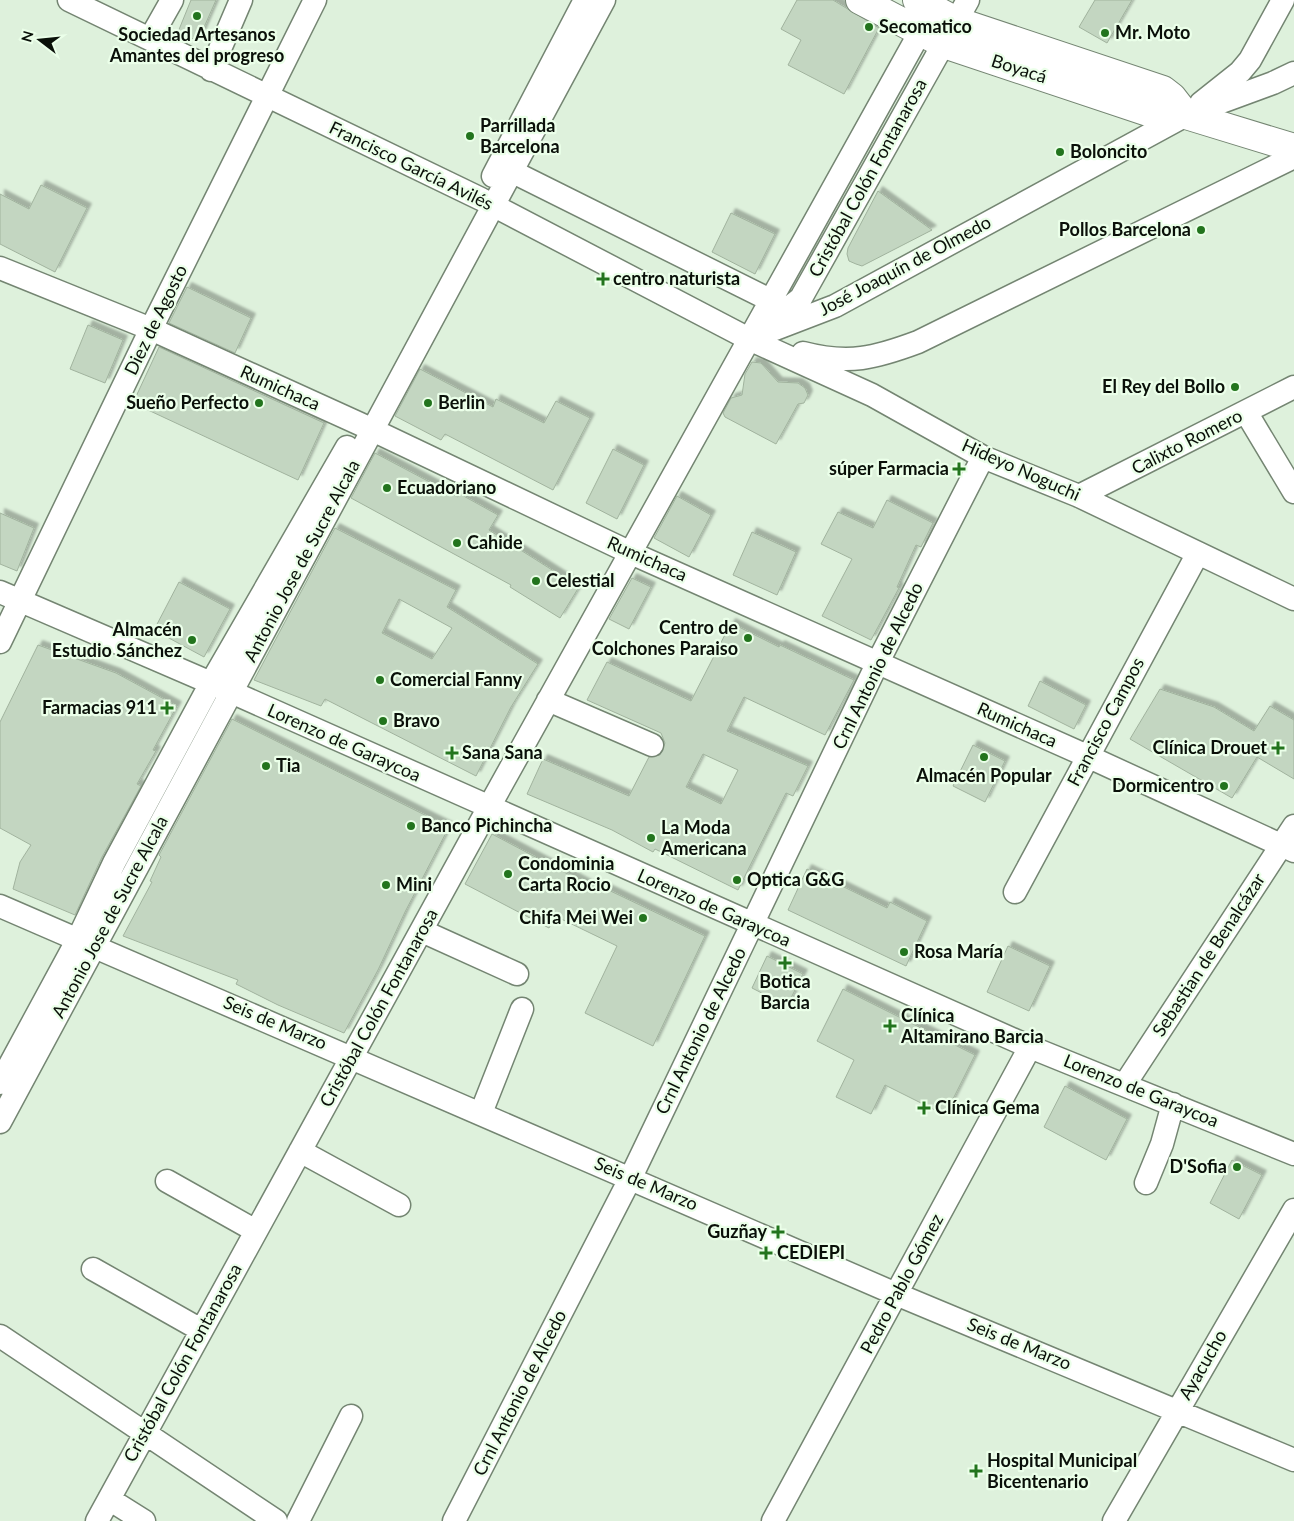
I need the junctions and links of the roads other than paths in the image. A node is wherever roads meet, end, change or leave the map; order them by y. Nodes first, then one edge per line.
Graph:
1 (68, 0) edge
2 (172, 0) edge
3 (241, 0) edge
4 (315, 0) edge
5 (572, 0) edge
6 (585, 0) edge
7 (604, 0) edge
8 (860, 0) edge
9 (884, 0) edge
10 (1283, 0) edge
11 (939, 18) edge
12 (150, 39) junction
13 (211, 70) junction
14 (1294, 73) edge
15 (266, 97) junction
16 (1186, 115) junction
17 (1294, 148) edge
18 (1294, 157) edge
19 (513, 172) junction
20 (482, 200) junction
21 (0, 268) edge
22 (770, 300) junction
23 (152, 329) junction
24 (749, 339) junction
25 (1294, 387) edge
26 (1246, 412) junction
27 (367, 427) junction
28 (983, 457) junction
29 (1294, 492) edge
30 (1079, 496) junction
31 (631, 553) junction
32 (1198, 553) junction
33 (0, 592) edge
34 (1294, 599) edge
35 (20, 601) junction
36 (0, 642) edge
37 (878, 662) junction
38 (211, 683) junction
39 (231, 693) junction
40 (548, 700) junction
41 (652, 745) dead end
42 (1087, 756) junction
43 (489, 807) junction
44 (1290, 841) edge
45 (1015, 892) dead end
46 (0, 906) edge
47 (752, 925) junction
48 (422, 931) junction
49 (87, 942) junction
50 (517, 974) dead end
51 (522, 1009) dead end
52 (1030, 1047) junction
53 (351, 1057) junction
54 (0, 1083) edge
55 (1125, 1084) junction
56 (1173, 1104) junction
57 (481, 1113) junction
58 (0, 1122) edge
59 (300, 1151) junction
60 (1294, 1154) edge
61 (631, 1178) junction
62 (167, 1181) dead end
63 (1146, 1183) dead end
64 (399, 1205) dead end
65 (1294, 1210) edge
66 (256, 1231) junction
67 (93, 1269) dead end
68 (896, 1294) junction
69 (201, 1330) junction
70 (0, 1336) edge
71 (1177, 1410) junction
72 (351, 1416) dead end
73 (143, 1434) junction
74 (1294, 1460) edge
75 (109, 1499) junction
76 (97, 1521) edge
77 (144, 1521) edge
78 (276, 1521) edge
79 (298, 1521) edge
80 (454, 1521) edge
81 (773, 1521) edge
82 (1114, 1521) edge

1 - 12 street, Francisco García Avilés
2 - 12 street
3 - 13 street
4 - 15 street, Diez de Agosto
5 - 20 street, Antonio Jose de Sucre Alcala
6 - 20 street, Antonio Jose de Sucre Alcala
7 - 19 street, Antonio Jose de Sucre Alcala
8 - 11 main road, Boyacá
9 - 11 street, Boyacá
10 - 16 street
11 - 16 main road, Boyacá
11 - 22 street, Cristóbal Colón Fontanarosa
11 - 24 street, Cristóbal Colón Fontanarosa
12 - 13 street, Francisco García Avilés
13 - 15 street, Francisco García Avilés
14 - 16 street, José Joaquín de Olmedo
15 - 20 street, Francisco García Avilés
15 - 23 street, Diez de Agosto
16 - 17 main road
16 - 24 street, José Joaquín de Olmedo
18 - 24 street
19 - 20 street, Antonio Jose de Sucre Alcala
19 - 22 street
20 - 24 street, Francisco García Avilés
20 - 27 street, Antonio Jose de Sucre Alcala
21 - 23 street, Rumichaca
22 - 24 street, Cristóbal Colón Fontanarosa
23 - 27 street, Rumichaca
23 - 35 street, Diez de Agosto
24 - 28 street, Hideyo Noguchi
24 - 31 street, Cristóbal Colón Fontanarosa
25 - 26 street, Calixto Romero
26 - 29 street
26 - 30 street, Calixto Romero
27 - 31 street, Rumichaca
27 - 38 street, Antonio Jose de Sucre Alcala
27 - 39 street, Antonio Jose de Sucre Alcala
28 - 30 street, Hideyo Noguchi
28 - 37 street, Crnl Antonio de Alcedo
30 - 32 street, Hideyo Noguchi
31 - 37 street, Rumichaca
31 - 40 street, Cristóbal Colón Fontanarosa
32 - 34 street, Hideyo Noguchi
32 - 42 street, Francisco Campos
33 - 35 street, Lorenzo de Garaycoa
35 - 36 street, Diez de Agosto
35 - 38 street, Lorenzo de Garaycoa
37 - 42 street, Rumichaca
37 - 47 street, Crnl Antonio de Alcedo
38 - 39 street, Lorenzo de Garaycoa
38 - 49 street, Antonio Jose de Sucre Alcala
39 - 43 street, Lorenzo de Garaycoa
39 - 49 street, Antonio Jose de Sucre Alcala
40 - 41 street
40 - 43 street, Cristóbal Colón Fontanarosa
42 - 44 street, Rumichaca
42 - 45 street, Francisco Campos
43 - 47 street, Lorenzo de Garaycoa
43 - 48 street, Cristóbal Colón Fontanarosa
44 - 55 street, Sebastian de Benalcázar
46 - 49 street, Seis de Marzo
47 - 52 street, Lorenzo de Garaycoa
47 - 61 street, Crnl Antonio de Alcedo
48 - 50 street
48 - 53 street, Cristóbal Colón Fontanarosa
49 - 53 street, Seis de Marzo
49 - 54 street, Antonio Jose de Sucre Alcala
49 - 58 street, Antonio Jose de Sucre Alcala
51 - 57 street
52 - 55 street, Lorenzo de Garaycoa
52 - 68 street, Pedro Pablo Gómez
53 - 57 street, Seis de Marzo
53 - 59 street, Cristóbal Colón Fontanarosa
55 - 56 street, Lorenzo de Garaycoa
56 - 60 street, Lorenzo de Garaycoa
56 - 63 street
57 - 61 street, Seis de Marzo
59 - 64 street
59 - 66 street, Cristóbal Colón Fontanarosa
61 - 68 street, Seis de Marzo
61 - 80 street, Crnl Antonio de Alcedo
62 - 66 street
65 - 71 street, Ayacucho
66 - 69 street, Cristóbal Colón Fontanarosa
67 - 69 street
68 - 71 street, Seis de Marzo
68 - 81 street, Pedro Pablo Gómez
69 - 73 street, Cristóbal Colón Fontanarosa
70 - 73 street
71 - 74 street, Seis de Marzo
71 - 82 street, Ayacucho
72 - 79 street
73 - 75 street, Cristóbal Colón Fontanarosa
73 - 78 street
75 - 76 street, Cristóbal Colón Fontanarosa
75 - 77 street

